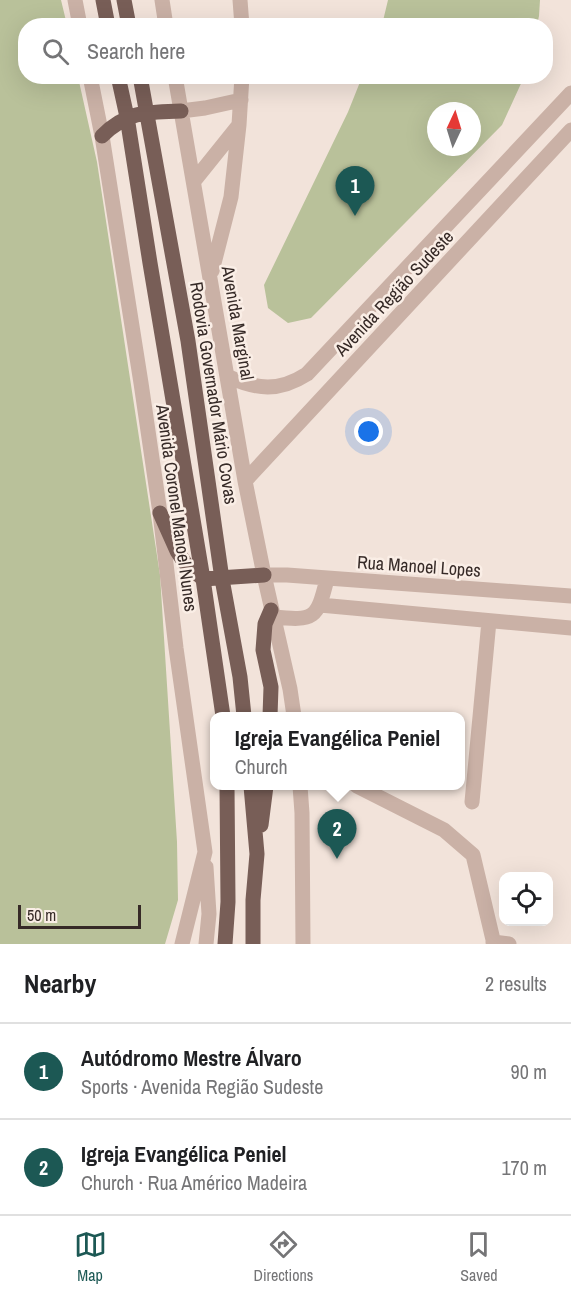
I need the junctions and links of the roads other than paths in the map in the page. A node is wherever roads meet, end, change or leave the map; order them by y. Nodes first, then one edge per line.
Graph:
1 (75, 0) edge
2 (103, 0) edge
3 (124, 0) edge
4 (162, 0) edge
5 (240, 0) edge
6 (78, 18) edge
7 (106, 18) edge
8 (127, 18) edge
9 (165, 18) edge
10 (241, 18) edge
11 (92, 84) edge
12 (120, 84) edge
13 (142, 84) edge
14 (176, 84) edge
15 (242, 84) edge
16 (571, 93) edge
17 (241, 100) junction
18 (181, 111) junction
19 (148, 113) junction
20 (127, 117) junction
21 (239, 125) junction
22 (571, 130) edge
23 (102, 136) junction
24 (194, 181) junction
25 (210, 277) junction
26 (227, 376) junction
27 (245, 482) junction
28 (160, 513) junction
29 (264, 575) junction
30 (203, 579) junction
31 (222, 579) junction
32 (327, 579) junction
33 (571, 596) edge
34 (321, 605) junction
35 (273, 616) junction
36 (489, 621) junction
37 (571, 628) edge
38 (222, 712) edge
39 (244, 712) edge
40 (270, 712) edge
41 (293, 712) edge
42 (302, 712) edge
43 (227, 790) edge
44 (251, 790) edge
45 (265, 790) edge
46 (300, 790) edge
47 (365, 790) edge
48 (472, 802) dead end
49 (205, 852) junction
50 (257, 854) junction
51 (499, 943) edge
52 (182, 944) edge
53 (207, 944) edge
54 (225, 944) edge
55 (253, 944) edge
56 (303, 944) edge

1 - 6 street
2 - 7 main road
3 - 8 main road
4 - 9 street
5 - 10 street
11 - 23 street, Avenida Coronel Manoel Nunes
12 - 20 main road
13 - 19 main road, Rodovia Governador Mário Covas
14 - 18 street, Avenida Marginal
15 - 17 street
16 - 26 street, Avenida Região Sudeste
17 - 18 street
17 - 21 street
18 - 19 main road
18 - 24 street, Avenida Marginal
19 - 20 main road
19 - 31 main road, Rodovia Governador Mário Covas
20 - 23 main road
20 - 30 main road
21 - 24 street
21 - 25 street
22 - 27 street, Avenida Região Sudeste
23 - 28 street, Avenida Coronel Manoel Nunes
24 - 25 street, Avenida Marginal
25 - 26 street, Avenida Marginal
26 - 27 street, Avenida Marginal
27 - 29 street, Avenida Marginal
28 - 30 main road
28 - 49 street, Avenida Coronel Manoel Nunes
29 - 31 main road
29 - 32 street, Rua Manoel Lopes
29 - 35 street, Avenida Marginal
30 - 31 main road
30 - 38 main road
31 - 39 main road, Rodovia Governador Mário Covas
32 - 33 street, Rua Manoel Lopes
32 - 34 street
34 - 35 street
34 - 36 street
35 - 40 main road
35 - 41 street, Avenida Marginal
35 - 42 street
36 - 37 street
36 - 48 street
43 - 54 main road
44 - 50 main road
45 - 50 main road
46 - 56 street
47 - 51 street
49 - 52 street, Avenida Coronel Manoel Nunes
49 - 53 street
50 - 55 main road

